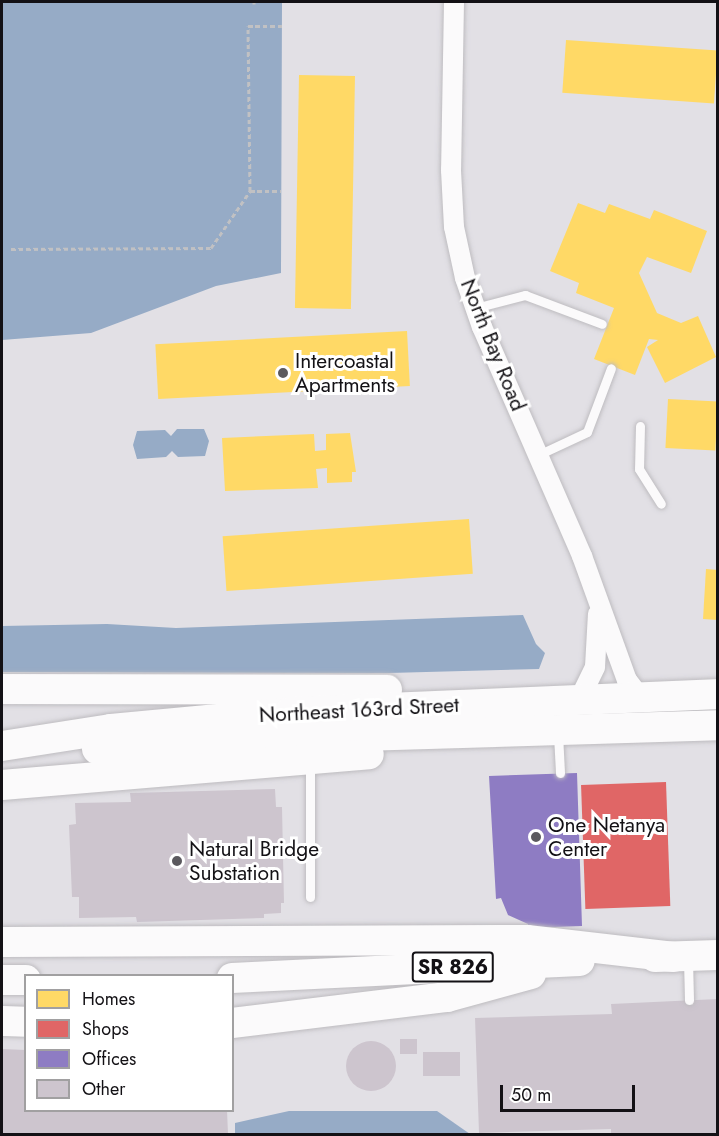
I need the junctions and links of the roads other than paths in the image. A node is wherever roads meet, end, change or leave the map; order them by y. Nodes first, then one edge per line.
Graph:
1 (454, 2) edge
2 (475, 308) junction
3 (602, 324) dead end
4 (612, 368) dead end
5 (640, 426) dead end
6 (538, 455) junction
7 (661, 504) dead end
8 (598, 602) junction
9 (2, 689) edge
10 (717, 694) edge
11 (640, 697) junction
12 (579, 700) junction
13 (717, 725) edge
14 (558, 728) junction
15 (514, 730) junction
16 (2, 747) edge
17 (309, 759) junction
18 (560, 773) dead end
19 (2, 785) edge
20 (310, 897) dead end
21 (2, 942) edge
22 (717, 955) edge
23 (681, 956) junction
24 (583, 960) junction
25 (234, 978) edge
26 (689, 1000) dead end
27 (2, 1021) edge
28 (24, 1022) edge
29 (234, 1023) edge

1 - 2 street, North Bay Road
2 - 3 lane
2 - 6 street, North Bay Road
4 - 6 lane
5 - 7 lane
6 - 8 street, North Bay Road
8 - 11 street, North Bay Road
8 - 12 street, North Bay Road
9 - 12 main road
10 - 11 main road, Northeast 163rd Street
11 - 12 main road, Northeast 163rd Street
12 - 16 main road, Northeast 163rd Street
13 - 14 main road
14 - 15 main road
14 - 18 lane
15 - 16 main road
15 - 17 main road
17 - 19 main road
17 - 20 lane
21 - 23 main road
22 - 23 main road, SR 826
23 - 24 main road, SR 826
23 - 26 lane
24 - 25 main road, SR 826
24 - 29 main road
27 - 28 main road

